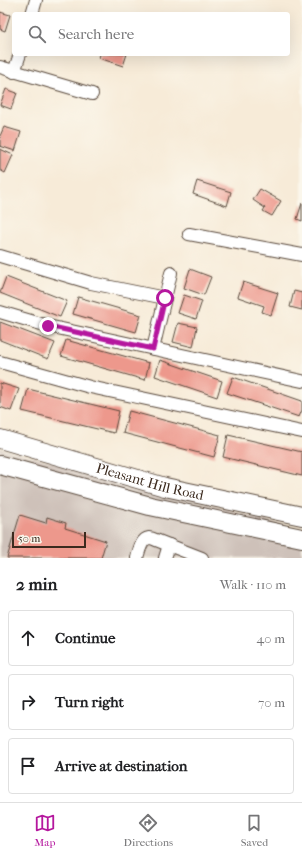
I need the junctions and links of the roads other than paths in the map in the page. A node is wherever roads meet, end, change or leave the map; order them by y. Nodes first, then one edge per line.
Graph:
1 (36, 0) edge
2 (33, 12) edge
3 (19, 56) edge
4 (0, 67) edge
5 (14, 72) junction
6 (92, 94) dead end
7 (189, 234) dead end
8 (302, 255) edge
9 (0, 256) edge
10 (171, 273) dead end
11 (165, 298) junction
12 (0, 312) edge
13 (153, 349) junction
14 (0, 362) edge
15 (302, 381) edge
16 (302, 432) edge
17 (0, 439) edge
18 (0, 465) edge
19 (302, 516) edge
20 (302, 538) edge
21 (169, 545) junction
22 (137, 558) edge
23 (165, 558) edge
24 (202, 558) edge

1 - 2 street
3 - 5 street
4 - 5 street
5 - 6 street
7 - 8 street
9 - 11 street
10 - 11 street
11 - 13 street
12 - 13 street
13 - 15 street
14 - 16 street
17 - 19 highway, Pleasant Hill Road
18 - 20 highway, Pleasant Hill Road
21 - 22 street
21 - 23 street
21 - 24 street

